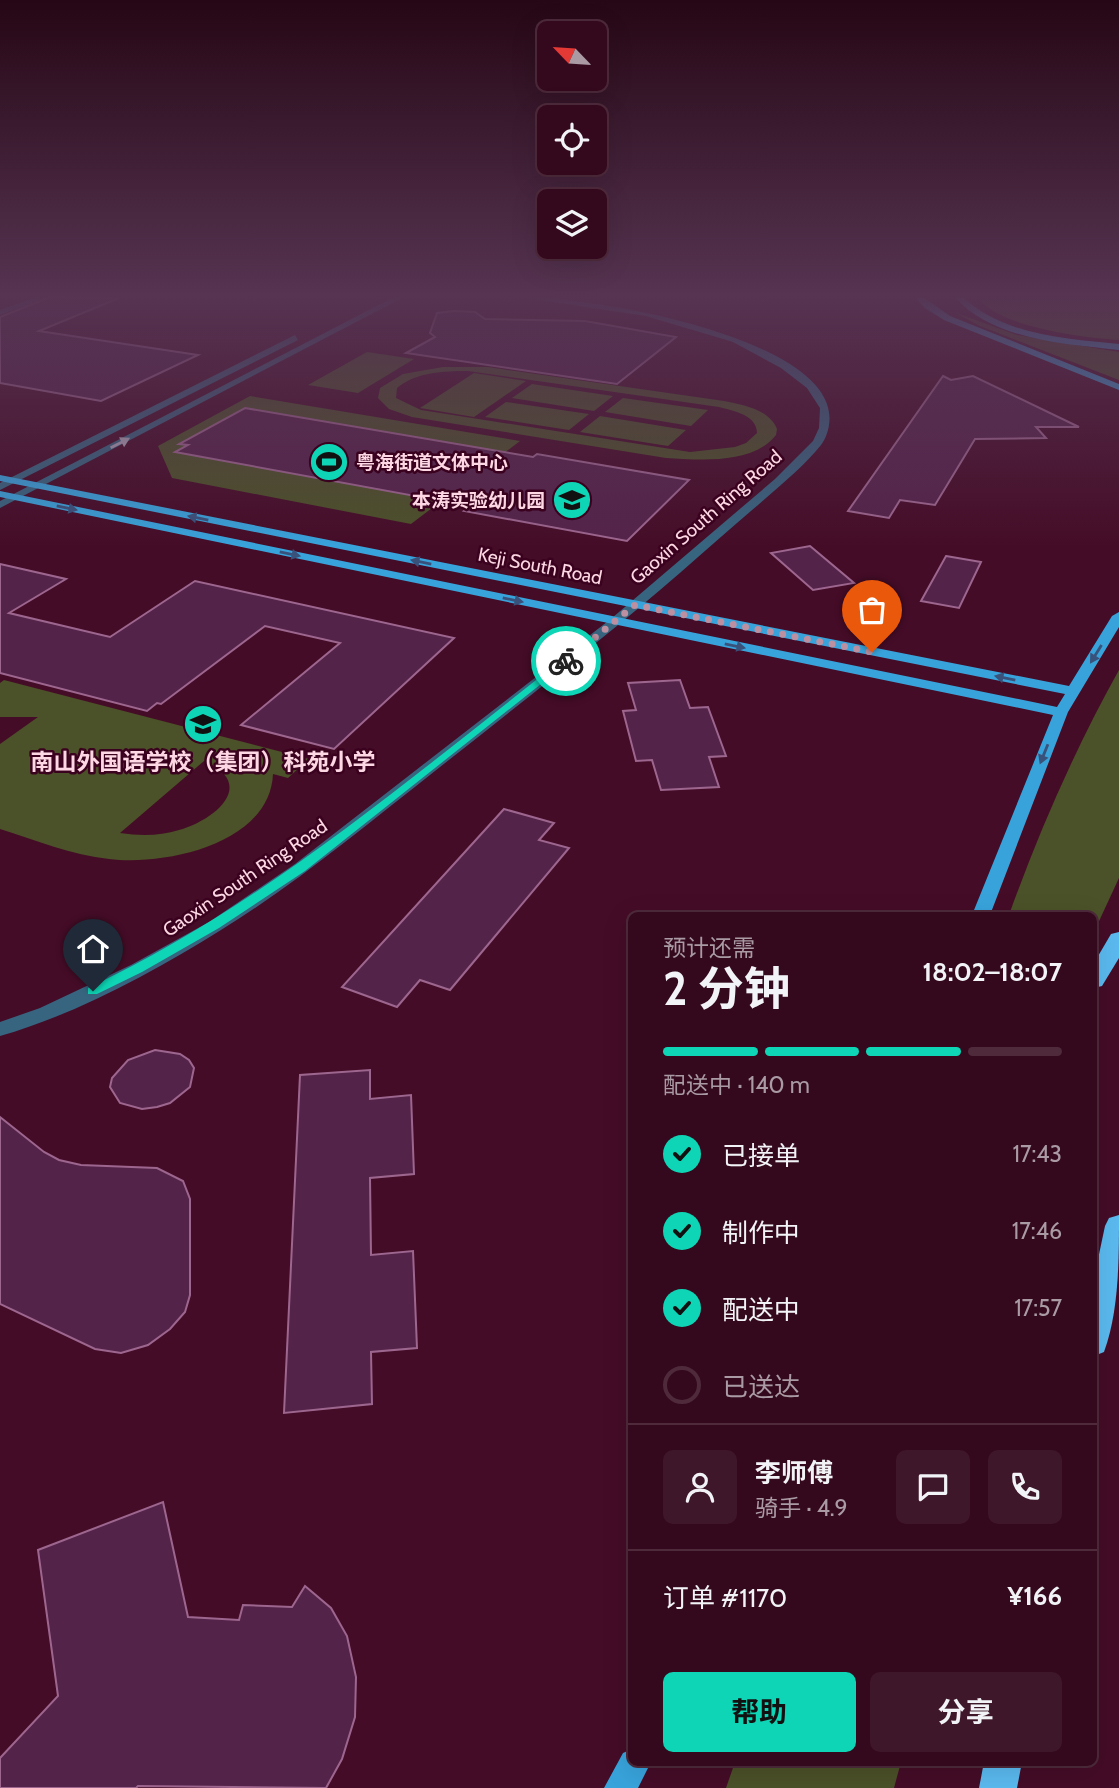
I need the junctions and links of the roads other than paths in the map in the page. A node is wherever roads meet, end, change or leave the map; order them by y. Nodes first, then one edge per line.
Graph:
1 (207, 380) edge
2 (240, 380) edge
3 (803, 380) edge
4 (1102, 380) edge
5 (1119, 387) edge
6 (6, 479) edge
7 (0, 486) edge
8 (37, 486) junction
9 (0, 495) edge
10 (14, 498) junction
11 (0, 505) edge
12 (635, 605) junction
13 (1119, 616) edge
14 (617, 621) junction
15 (1072, 691) junction
16 (1061, 712) junction
17 (982, 912) edge
18 (1119, 939) edge
19 (1097, 976) edge
20 (0, 1029) edge
21 (1119, 1226) edge
22 (1097, 1329) edge
23 (1002, 1766) edge
24 (998, 1788) edge

1 - 6 street
8 -> 2 street
3 - 12 street, Gaoxin South Ring Road
4 - 5 main road
6 - 7 street
6 - 8 main road, Keji South Road
8 - 10 street
12 -> 8 main road, Keji South Road
9 - 10 main road, Keji South Road
10 - 11 street
10 -> 14 main road, Keji South Road
12 - 14 street, Gaoxin South Ring Road
15 -> 12 main road, Keji South Road
13 -> 15 main road
14 -> 16 main road, Keji South Road
14 - 20 street, Gaoxin South Ring Road
15 - 16 main road
16 -> 17 main road
18 - 19 highway
21 - 22 highway
23 - 24 highway

